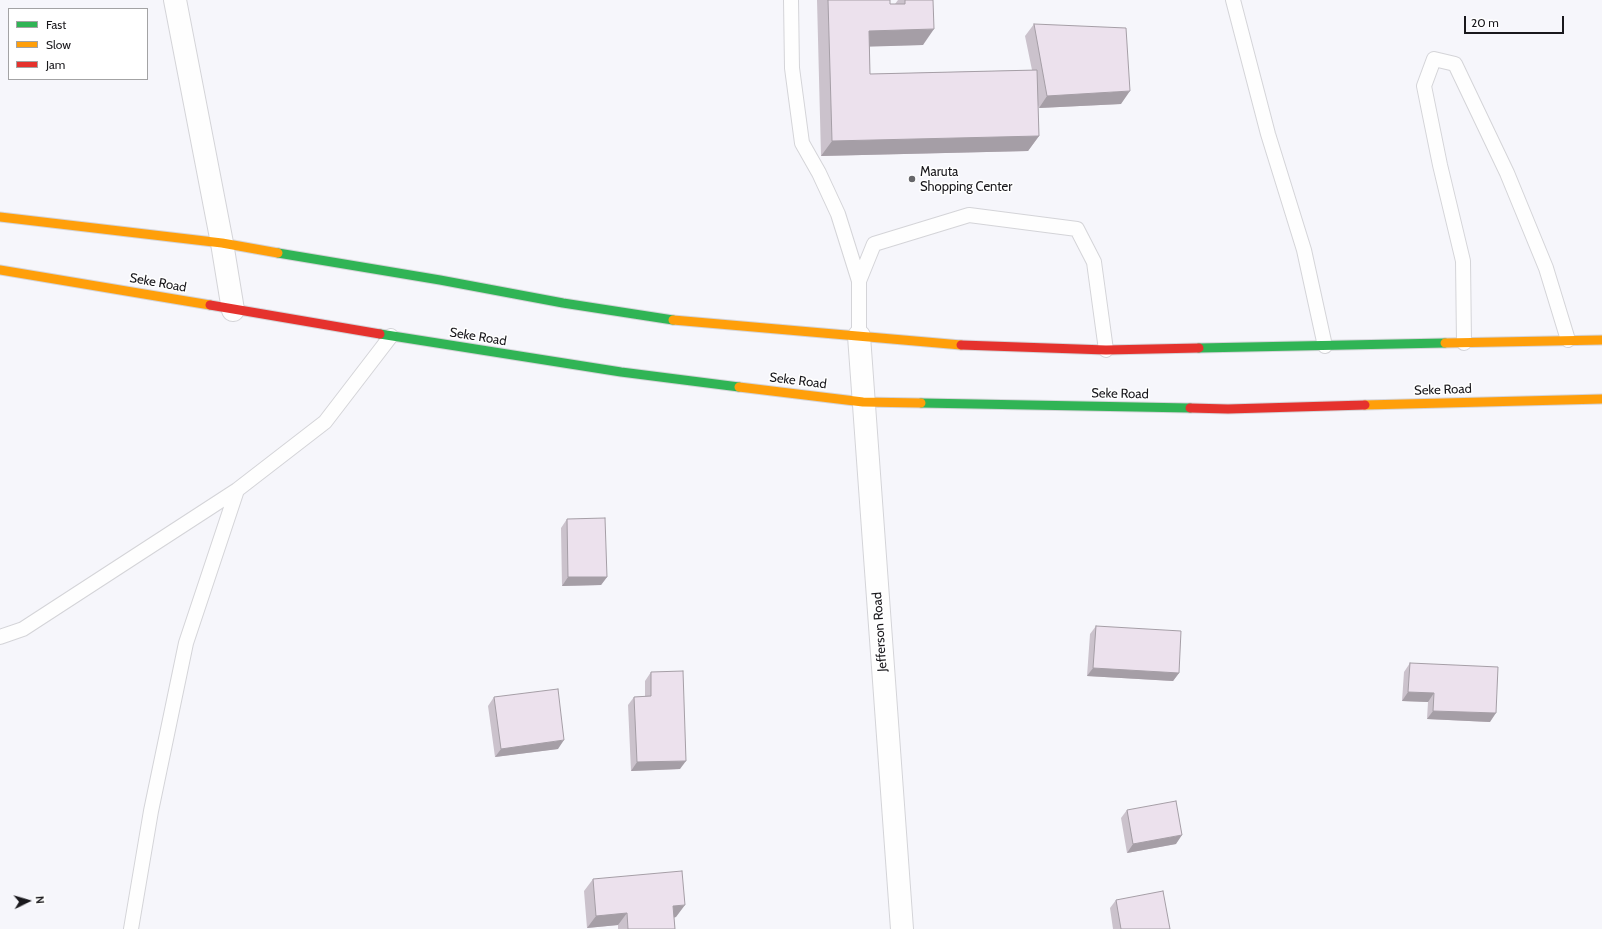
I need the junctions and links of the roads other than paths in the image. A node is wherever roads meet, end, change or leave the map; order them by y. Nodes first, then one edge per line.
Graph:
1 (175, 0) edge
2 (791, 0) edge
3 (1233, 0) edge
4 (0, 217) edge
5 (222, 243) junction
6 (0, 270) edge
7 (860, 281) junction
8 (232, 310) junction
9 (391, 336) junction
10 (859, 336) junction
11 (1568, 340) junction
12 (1602, 340) edge
13 (1464, 343) junction
14 (1325, 346) junction
15 (1106, 350) junction
16 (1602, 399) edge
17 (863, 402) junction
18 (237, 490) junction
19 (0, 637) edge
20 (132, 929) edge
21 (902, 929) edge

1 - 5 street
2 - 7 lane
3 - 14 lane
4 - 5 main road
5 - 8 street
5 - 10 main road
6 - 8 main road, Seke Road
7 - 10 lane
7 - 15 lane
8 - 9 main road, Seke Road
9 - 17 main road, Seke Road
9 - 18 lane
10 - 15 main road
10 - 17 street, Jefferson Road
11 - 12 main road
11 - 13 main road
11 - 13 lane
13 - 14 main road
14 - 15 main road
16 - 17 main road, Seke Road
17 - 21 street, Jefferson Road
18 - 19 lane
18 - 20 lane

